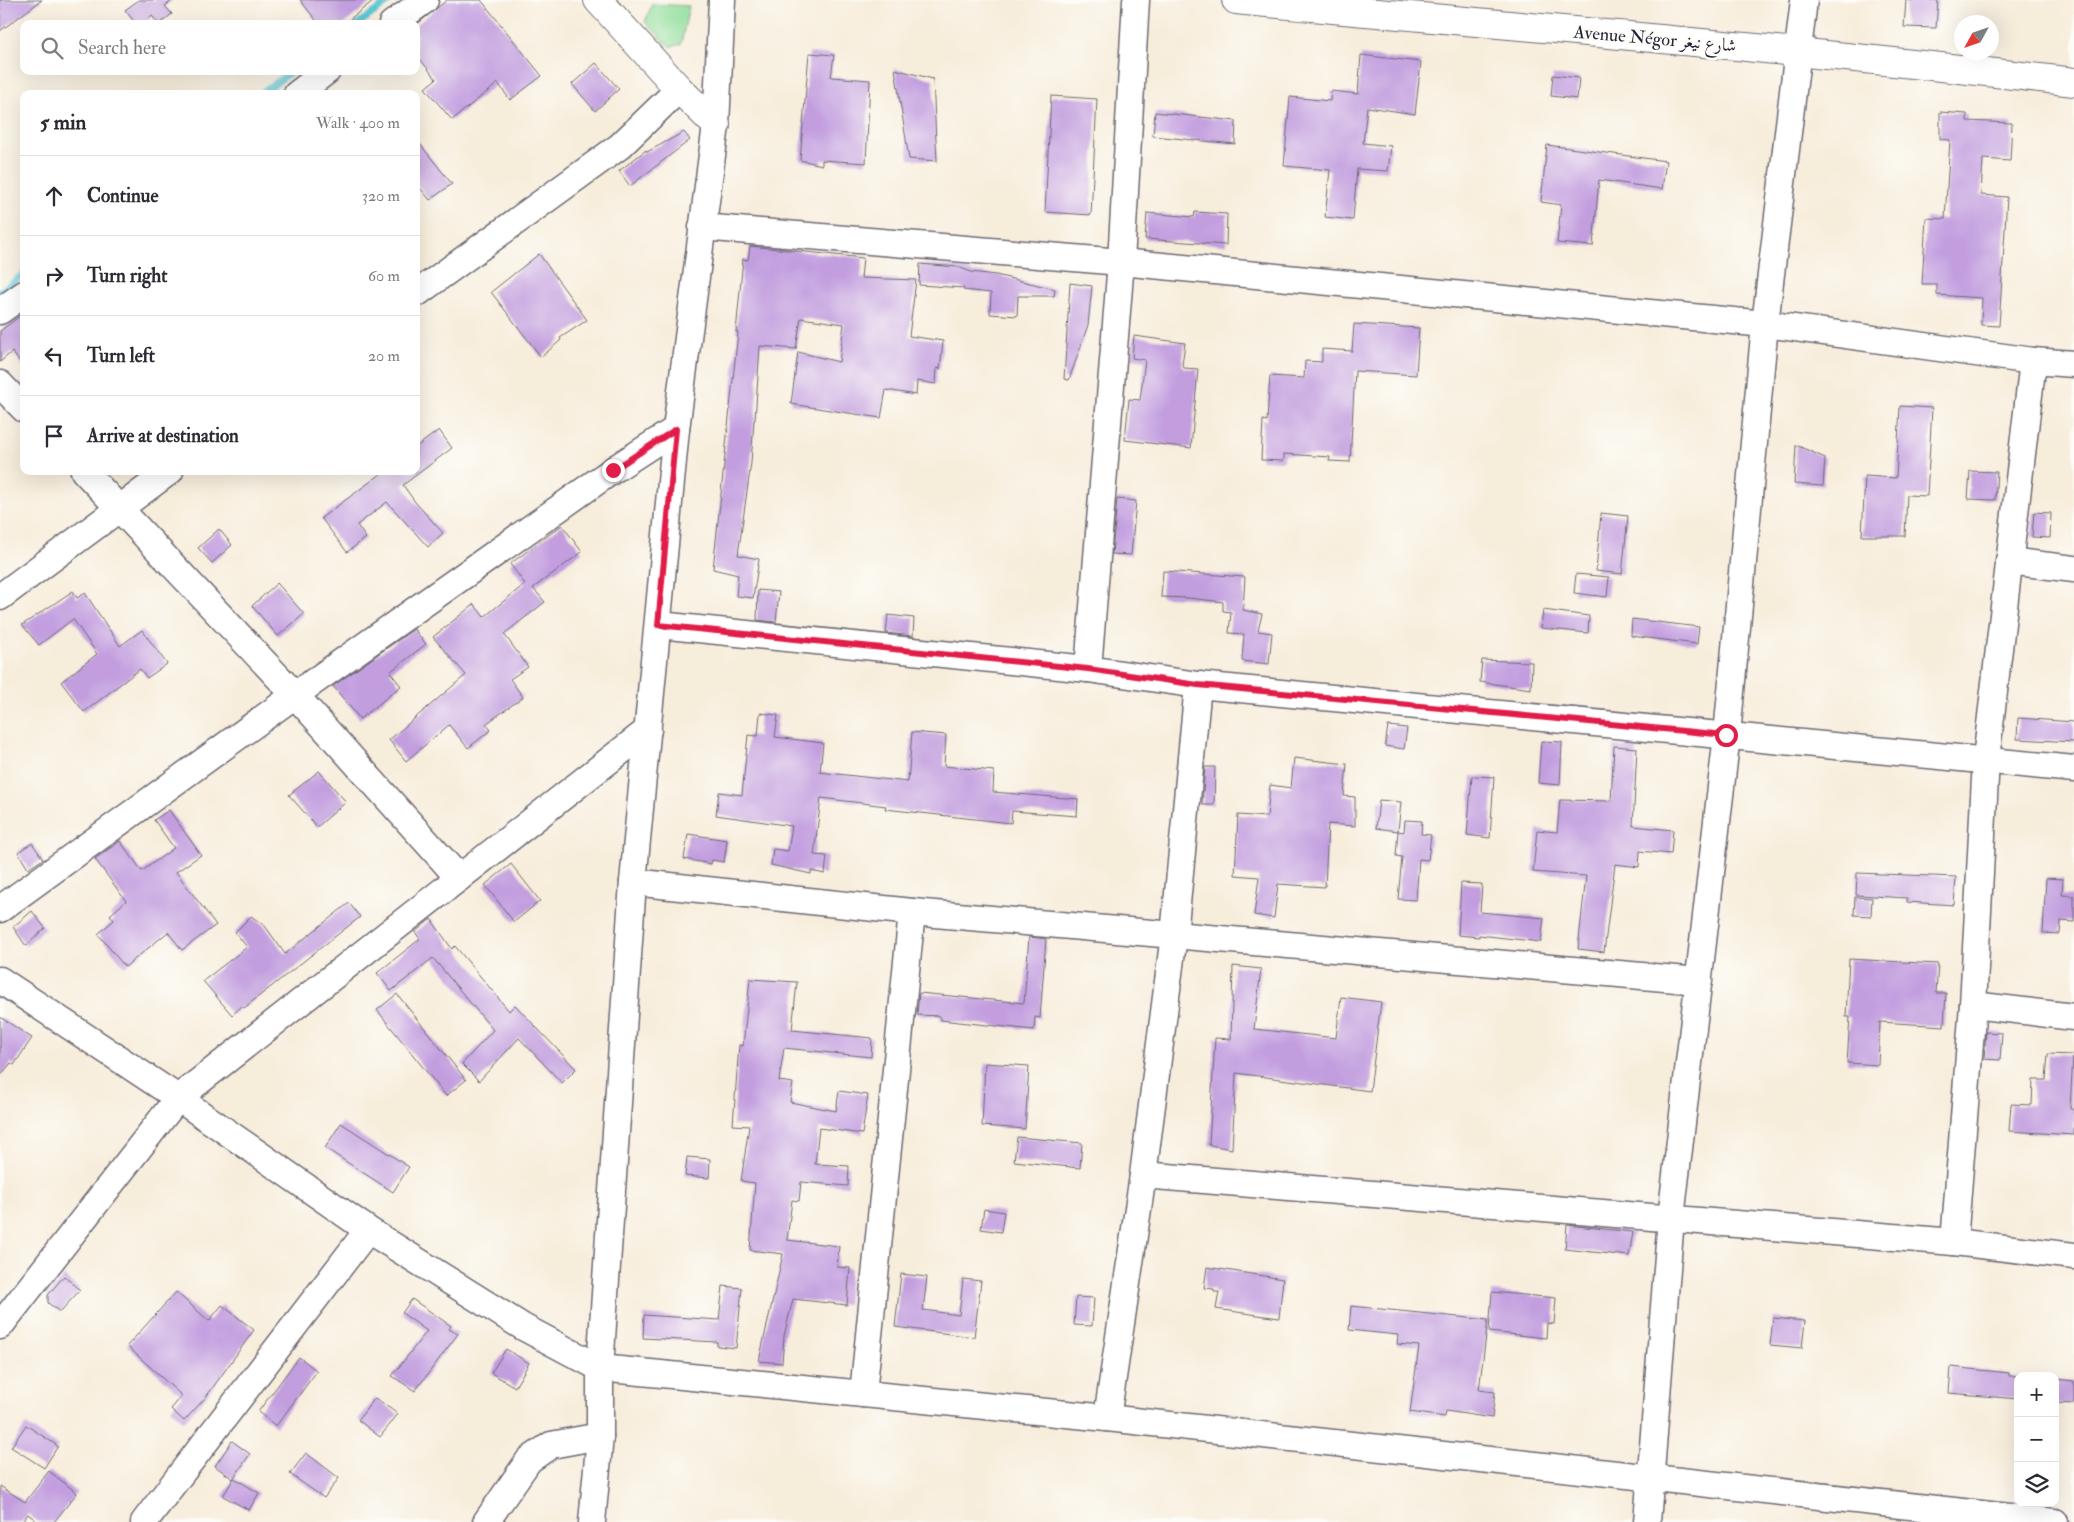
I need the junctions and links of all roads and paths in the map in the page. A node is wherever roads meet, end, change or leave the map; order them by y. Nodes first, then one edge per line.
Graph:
1 (425, 0) edge
2 (598, 0) edge
3 (722, 0) edge
4 (1136, 0) edge
5 (1236, 0) edge
6 (1804, 0) edge
7 (398, 20) edge
8 (1799, 52) junction
9 (322, 75) edge
10 (2074, 82) edge
11 (302, 90) edge
12 (679, 90) junction
13 (716, 125) junction
14 (702, 227) junction
15 (1121, 262) junction
16 (420, 291) edge
17 (20, 297) edge
18 (0, 311) edge
19 (1765, 324) junction
20 (2033, 361) junction
21 (2074, 364) edge
22 (0, 384) edge
23 (20, 405) edge
24 (676, 429) junction
25 (88, 475) edge
26 (164, 475) edge
27 (120, 507) junction
28 (2010, 561) junction
29 (2074, 569) edge
30 (0, 597) edge
31 (658, 625) junction
32 (1088, 669) junction
33 (1198, 685) junction
34 (295, 695) junction
35 (648, 730) junction
36 (1726, 735) junction
37 (1986, 759) junction
38 (2074, 769) edge
39 (459, 878) junction
40 (633, 882) junction
41 (0, 909) edge
42 (912, 912) junction
43 (1174, 935) junction
44 (0, 980) edge
45 (1699, 981) junction
46 (1973, 1005) junction
47 (2074, 1017) edge
48 (178, 1098) junction
49 (1143, 1174) junction
50 (1671, 1218) junction
51 (368, 1230) junction
52 (1954, 1242) junction
53 (2074, 1256) edge
54 (0, 1326) edge
55 (600, 1368) junction
56 (863, 1394) junction
57 (1107, 1418) junction
58 (600, 1436) junction
59 (1651, 1479) junction
60 (144, 1522) edge
61 (486, 1522) edge
62 (592, 1522) edge
63 (1647, 1522) edge
64 (2055, 1522) edge

1 - 7 street
2 - 12 main road
3 - 13 street
4 - 15 street
5 - 8 main road, Avenue Négor شارع نيغر
6 - 8 street
8 - 10 main road, Avenue Négor شارع نيغر
8 - 19 street
9 - 11 street
12 - 13 main road
12 - 16 street
13 - 14 street
14 - 15 street
14 - 24 street
15 - 19 street
15 - 32 street
17 - 18 street
19 - 20 street
19 - 36 street
20 - 21 street
20 - 28 street
22 - 23 street
24 - 31 street
24 - 34 street
25 - 27 street
26 - 27 street
27 - 30 street
27 - 34 street
28 - 29 street
28 - 37 street
31 - 32 street
31 - 35 street
32 - 33 street
33 - 36 street
33 - 43 street
34 - 39 street
34 - 41 street
35 - 39 street
35 - 40 street
36 - 37 street
36 - 45 street
37 - 38 street
37 - 46 street
39 - 48 street
40 - 42 street
40 - 55 street
42 - 43 street
42 - 56 street
43 - 45 street
43 - 49 street
44 - 48 street
45 - 50 street
46 - 47 street
46 - 52 street
48 - 51 street
48 - 54 street
49 - 50 street
49 - 57 street
50 - 52 street
50 - 59 street
51 - 55 street
51 - 60 street
52 - 53 street
55 - 56 street
55 - 58 street
56 - 57 street
57 - 59 street
58 - 61 street
58 - 62 street
59 - 63 street
59 - 64 street

